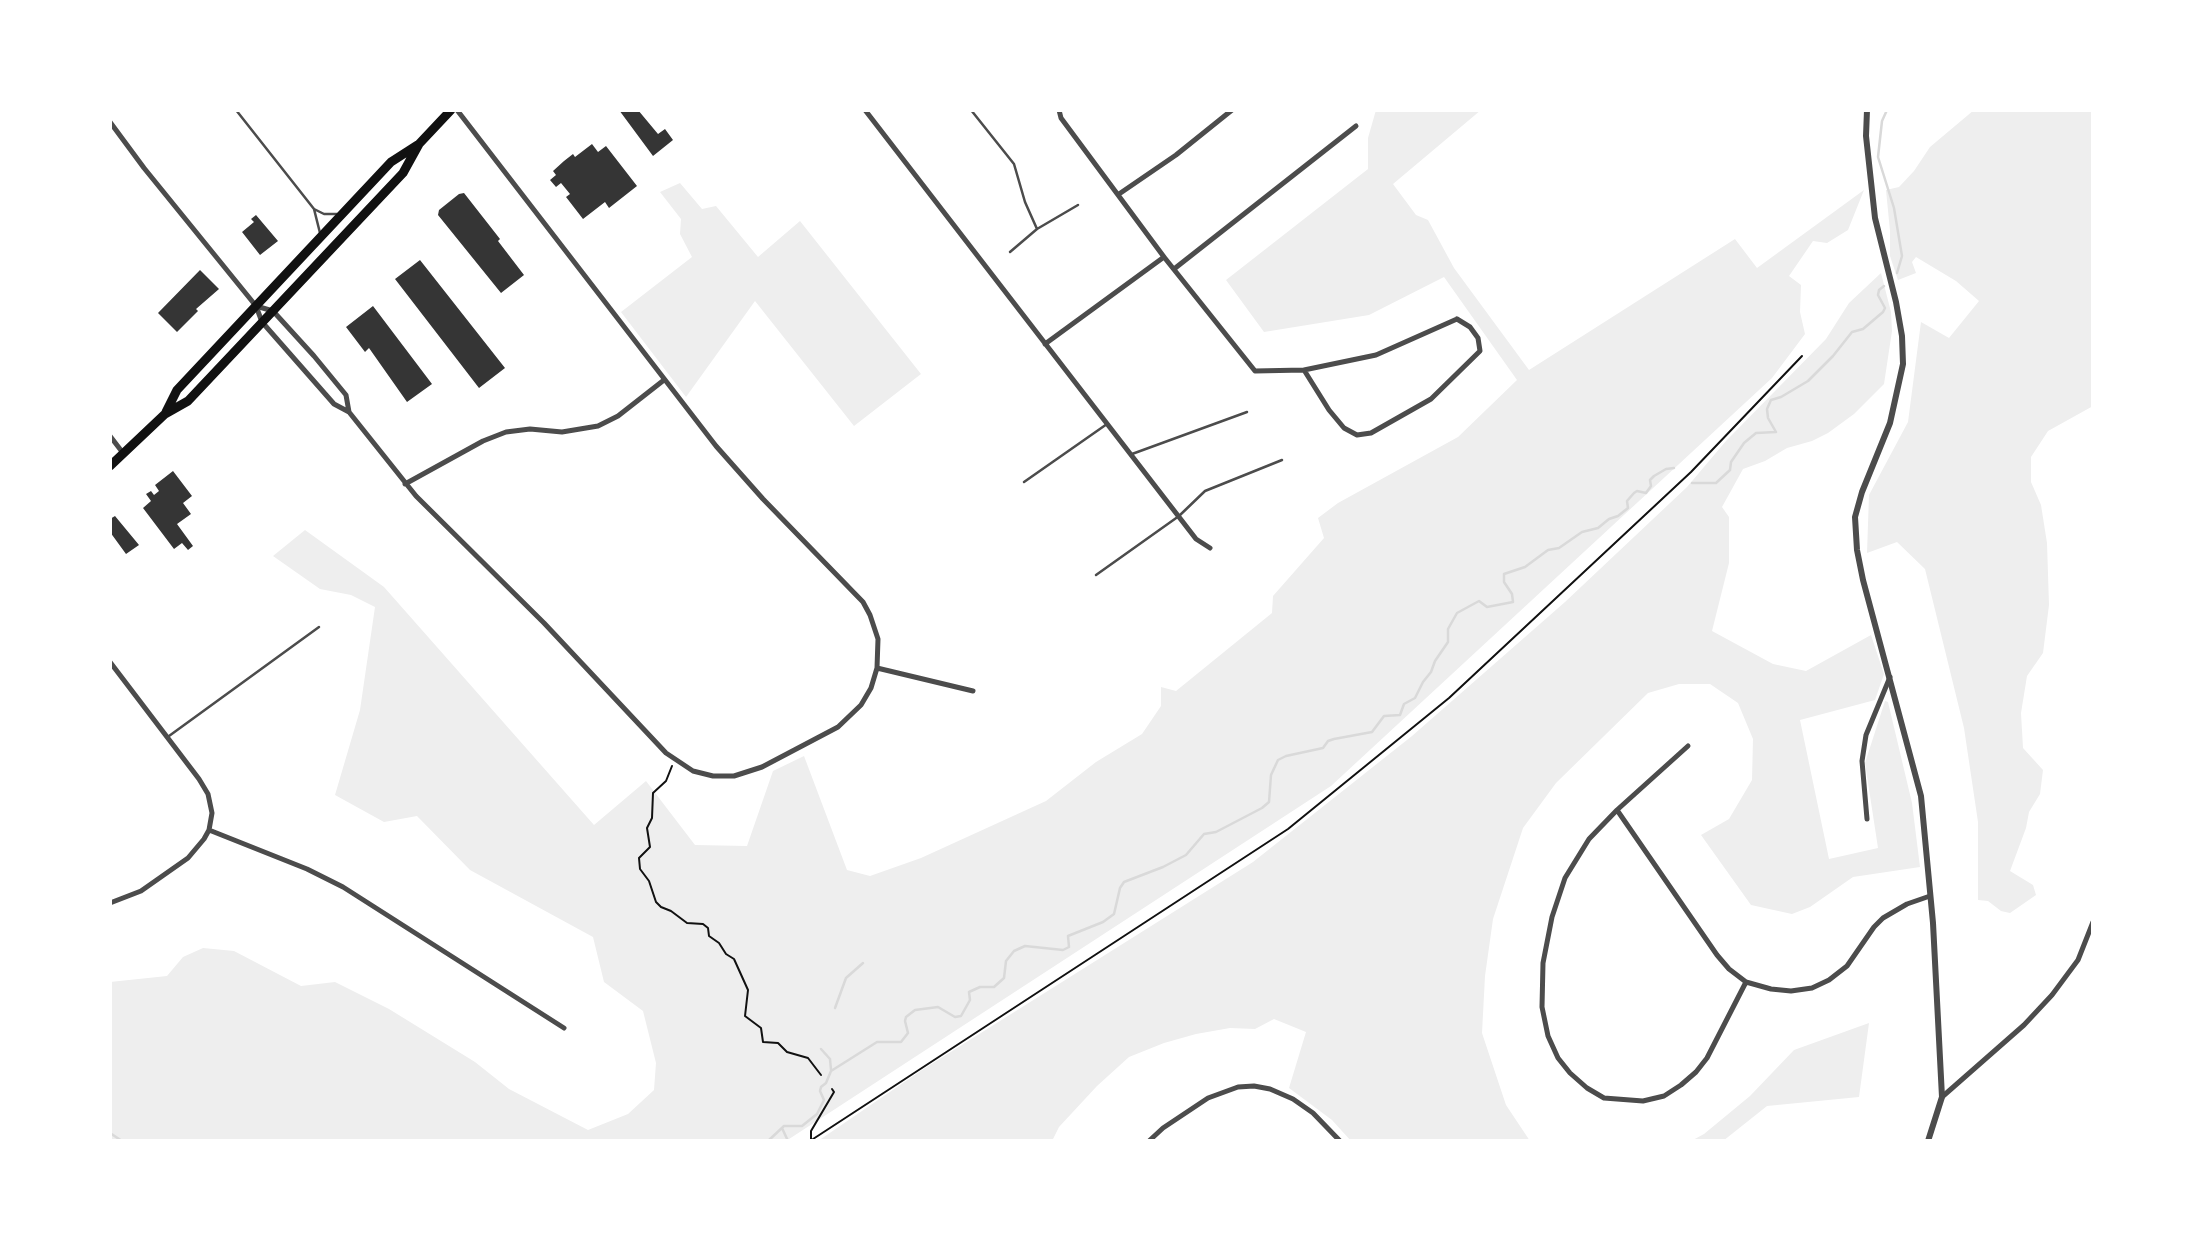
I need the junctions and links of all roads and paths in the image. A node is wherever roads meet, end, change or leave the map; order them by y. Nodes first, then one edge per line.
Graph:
1 (236, 110) edge
2 (451, 110) edge
3 (457, 110) edge
4 (864, 110) edge
5 (971, 110) edge
6 (1059, 110) edge
7 (1231, 110) edge
8 (1867, 110) edge
9 (110, 122) edge
10 (1356, 126) dead end
11 (419, 144) junction
12 (1119, 194) junction
13 (1079, 205) dead end
14 (314, 209) junction
15 (344, 212) junction
16 (1037, 229) junction
17 (321, 237) junction
18 (1010, 252) dead end
19 (1164, 257) junction
20 (1174, 269) junction
21 (256, 306) junction
22 (273, 311) junction
23 (262, 322) junction
24 (1045, 344) junction
25 (1802, 356) dead end
26 (1304, 370) junction
27 (664, 380) junction
28 (349, 412) junction
29 (1247, 412) dead end
30 (165, 414) junction
31 (1107, 424) junction
32 (110, 436) edge
33 (124, 454) junction
34 (1131, 455) junction
35 (1282, 460) dead end
36 (110, 466) edge
37 (1024, 482) dead end
38 (405, 484) junction
39 (1179, 516) junction
40 (1210, 548) dead end
41 (1096, 575) dead end
42 (319, 627) dead end
43 (110, 662) edge
44 (877, 668) junction
45 (1890, 677) junction
46 (973, 691) dead end
47 (167, 737) junction
48 (1688, 746) dead end
49 (674, 760) junction
50 (1618, 810) junction
51 (1867, 818) dead end
52 (209, 830) junction
53 (1930, 896) junction
54 (110, 903) edge
55 (2093, 922) edge
56 (1746, 982) junction
57 (564, 1028) dead end
58 (821, 1075) dead end
59 (832, 1089) dead end
60 (1942, 1097) junction
61 (810, 1141) edge
62 (1149, 1141) edge
63 (1340, 1141) edge
64 (1928, 1141) edge

1 - 14 lane
2 - 11 highway
3 - 27 street
4 - 24 street
5 - 16 lane
6 - 12 street
7 - 12 street
8 - 45 street
9 - 21 street
10 - 20 street
11 - 15 highway
11 - 22 highway
12 - 19 street
13 - 16 lane
14 - 15 lane
14 - 17 lane
15 - 17 highway
16 - 18 lane
17 - 21 highway
19 - 20 street
19 - 24 street
20 - 26 street
21 - 22 street
21 - 23 street
21 - 30 highway
22 - 23 highway
22 - 28 street
23 - 28 street
23 - 30 highway
24 - 31 street
25 - 61 path
26 - 26 street
27 - 38 street
27 - 44 street
28 - 38 street
29 - 34 lane
30 - 33 highway
31 - 34 street
31 - 37 lane
32 - 33 street
33 - 36 highway
34 - 39 street
35 - 39 lane
38 - 49 street
39 - 40 street
39 - 41 lane
42 - 47 lane
43 - 47 street
44 - 46 street
44 - 49 street
45 - 51 street
45 - 53 street
47 - 52 street
48 - 50 street
49 - 58 path
50 - 56 street
50 - 56 street
52 - 54 street
52 - 57 street
53 - 56 street
53 - 60 street
55 - 60 street
59 - 61 path
60 - 64 street
62 - 63 street

